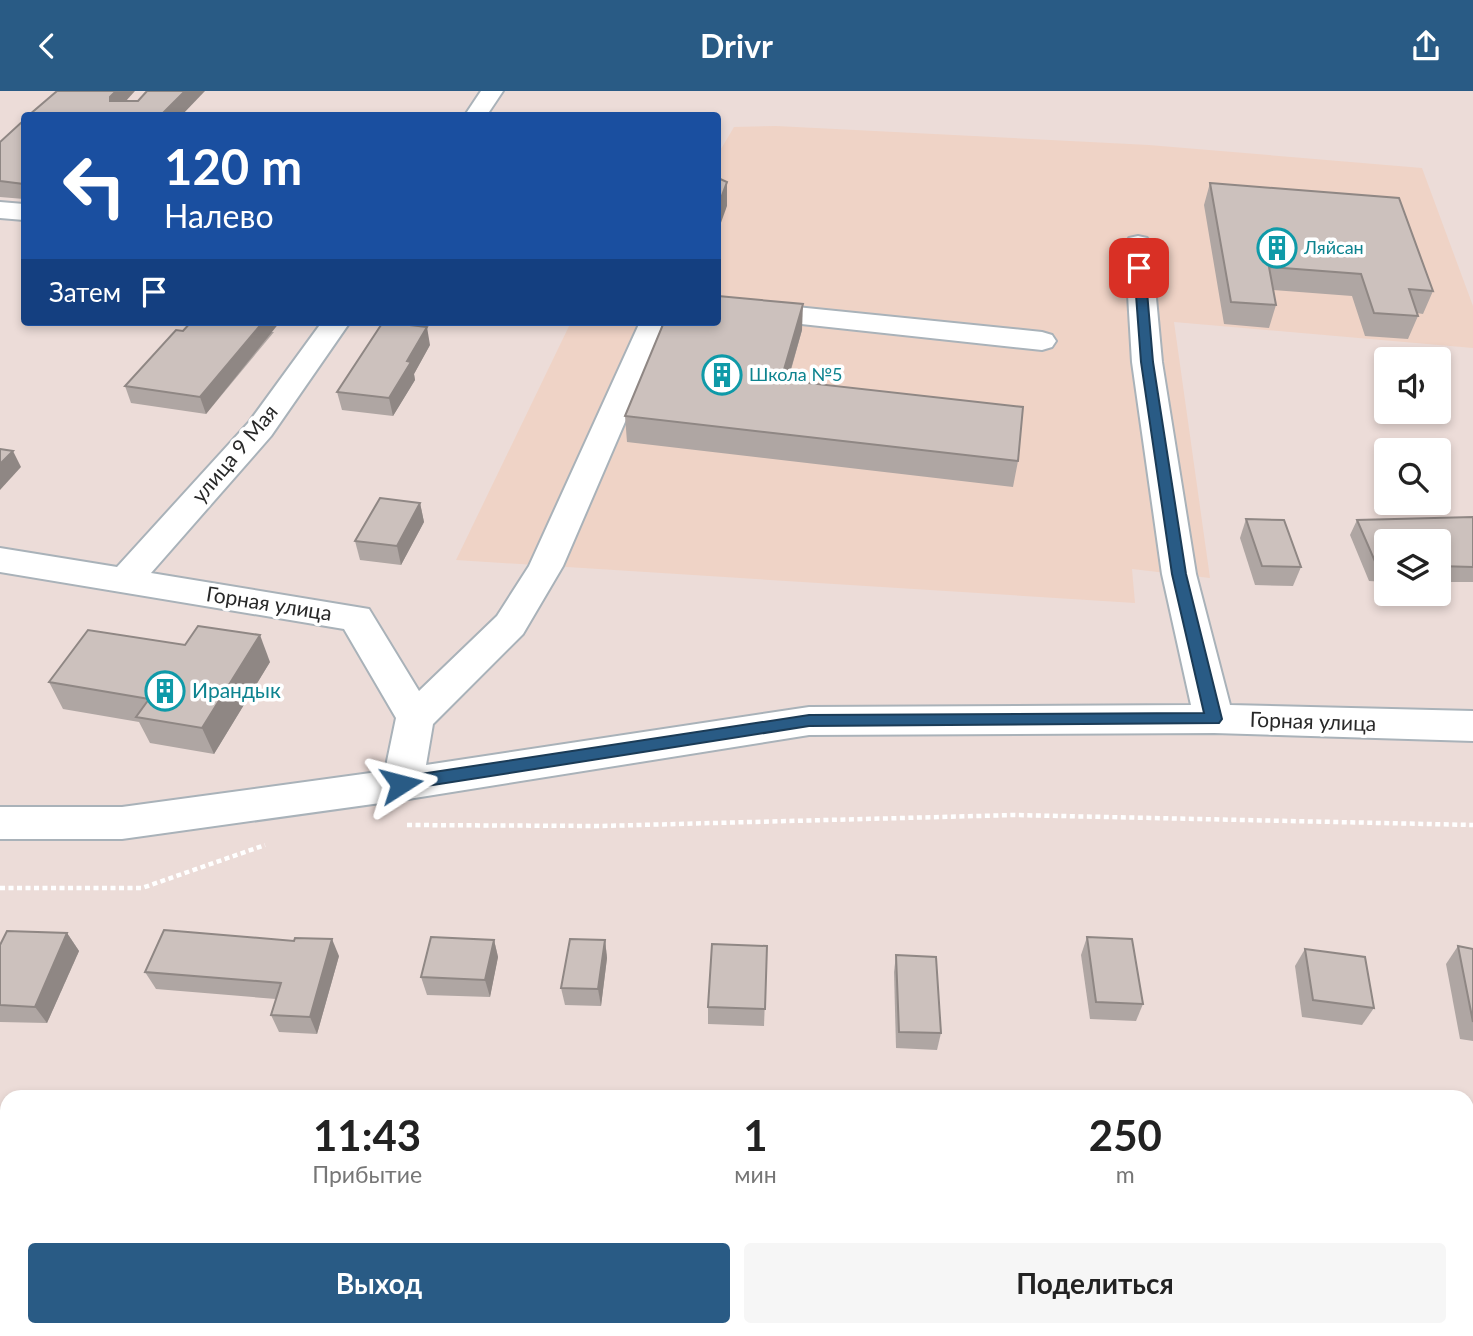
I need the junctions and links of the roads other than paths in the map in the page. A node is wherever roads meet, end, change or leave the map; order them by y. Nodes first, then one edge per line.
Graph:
1 (492, 91) edge
2 (478, 112) edge
3 (0, 210) edge
4 (21, 212) edge
5 (1138, 244) dead end
6 (721, 307) edge
7 (333, 326) edge
8 (652, 326) edge
9 (1042, 341) dead end
10 (0, 560) edge
11 (125, 580) junction
12 (415, 718) junction
13 (1214, 719) junction
14 (1473, 726) edge
15 (401, 784) junction
16 (0, 823) edge

1 - 2 street
3 - 4 street
5 - 13 street
6 - 9 street
7 - 11 street, улица 9 Мая
8 - 12 street
10 - 11 street, Горная улица
11 - 12 street, Горная улица
12 - 15 street
13 - 14 street, Горная улица
13 - 15 street, Горная улица
15 - 16 street, Горная улица

